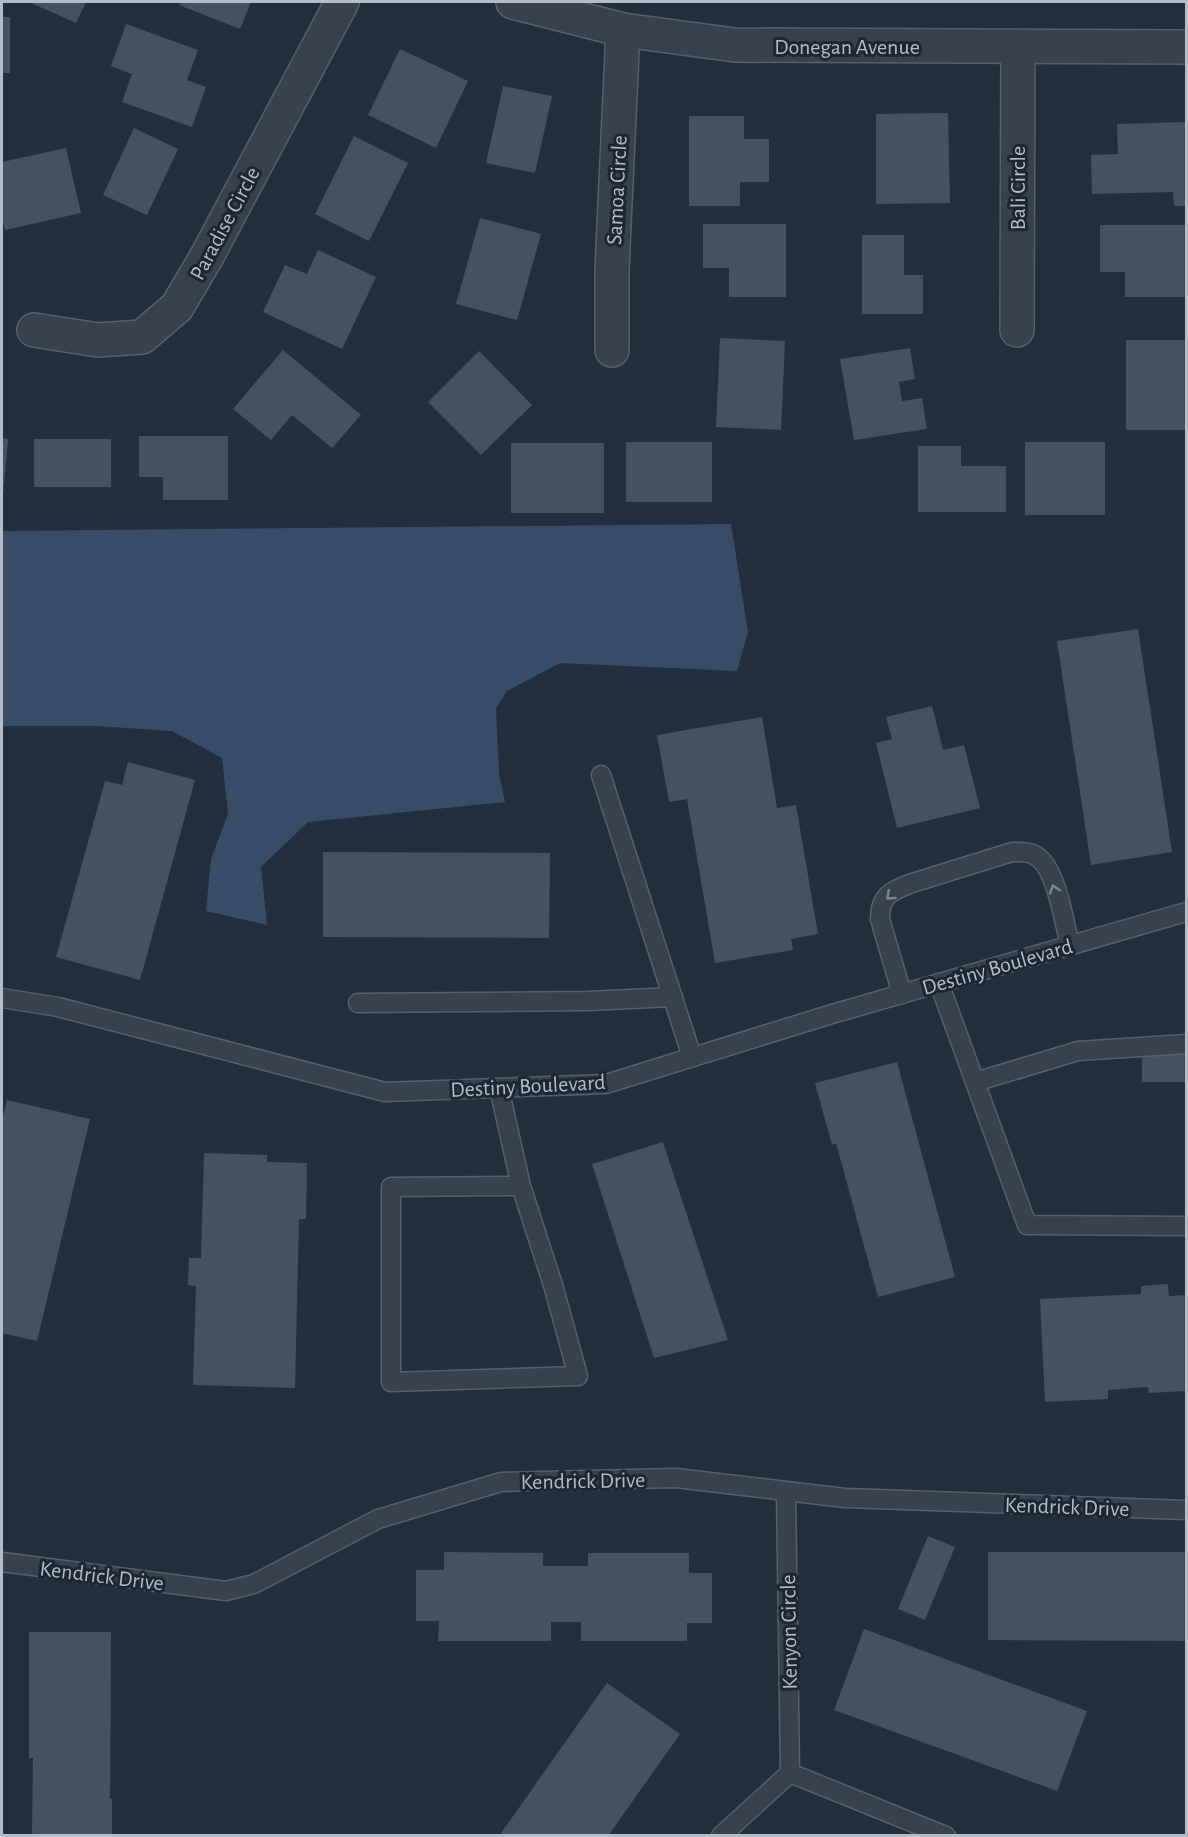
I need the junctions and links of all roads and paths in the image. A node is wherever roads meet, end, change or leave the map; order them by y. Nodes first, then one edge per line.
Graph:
1 (342, 2) edge
2 (513, 2) edge
3 (623, 30) junction
4 (1018, 47) junction
5 (1186, 47) edge
6 (34, 330) dead end
7 (1017, 330) dead end
8 (612, 350) dead end
9 (601, 775) dead end
10 (1186, 912) edge
11 (1070, 945) junction
12 (939, 983) junction
13 (902, 994) junction
14 (673, 997) junction
15 (2, 998) edge
16 (358, 1003) dead end
17 (1186, 1044) edge
18 (692, 1057) junction
19 (975, 1082) junction
20 (499, 1088) junction
21 (521, 1186) junction
22 (1186, 1226) edge
23 (786, 1492) junction
24 (1186, 1510) edge
25 (2, 1562) edge
26 (790, 1773) junction
27 (722, 1836) edge
28 (946, 1836) edge

1 - 6 street, Paradise Circle
2 - 3 street, Donegan Avenue
3 - 4 street, Donegan Avenue
3 - 8 street, Samoa Circle
4 - 5 street, Donegan Avenue
4 - 7 street, Bali Circle
9 - 14 lane
10 - 11 lane, Destiny Boulevard
11 - 12 lane, Destiny Boulevard
11 -> 13 lane
12 - 13 lane, Destiny Boulevard
12 - 19 lane
13 - 18 lane, Destiny Boulevard
14 - 16 lane
14 - 18 lane
15 - 20 lane, Destiny Boulevard
17 - 19 lane
18 - 20 lane, Destiny Boulevard
19 - 22 lane
20 - 21 lane
21 - 21 lane
23 - 24 lane, Kendrick Drive
23 - 25 lane, Kendrick Drive
23 - 26 lane, Kenyon Circle
26 - 27 lane
26 - 28 lane

